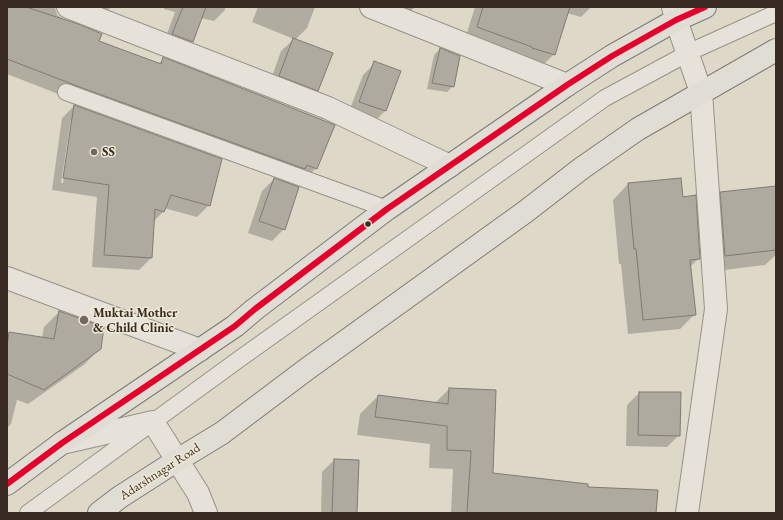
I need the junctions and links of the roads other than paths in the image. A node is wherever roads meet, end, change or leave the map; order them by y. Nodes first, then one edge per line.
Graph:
1 (68, 7) edge
2 (371, 7) edge
3 (705, 7) edge
4 (776, 13) edge
5 (675, 14) edge
6 (776, 50) edge
7 (687, 54) junction
8 (567, 85) junction
9 (66, 92) dead end
10 (701, 92) junction
11 (450, 166) junction
12 (387, 209) junction
13 (7, 278) edge
14 (200, 350) junction
15 (153, 422) junction
16 (62, 443) junction
17 (176, 461) junction
18 (7, 484) edge
19 (28, 513) edge
20 (99, 513) edge
21 (206, 513) edge
22 (687, 513) edge

1 - 11 street
2 - 8 street
3 - 5 main road
4 - 7 lane
5 - 7 street
5 - 8 main road
6 - 10 main road, Adarshnagar Road
7 - 10 street
7 - 15 lane
8 - 11 main road
9 - 12 lane
10 - 17 main road, Adarshnagar Road
10 - 22 street
11 - 12 main road
12 - 14 main road
13 - 14 street
14 - 16 main road
15 - 16 street
15 - 17 street
15 - 19 lane
16 - 18 main road
17 - 20 main road, Adarshnagar Road
17 - 21 street

